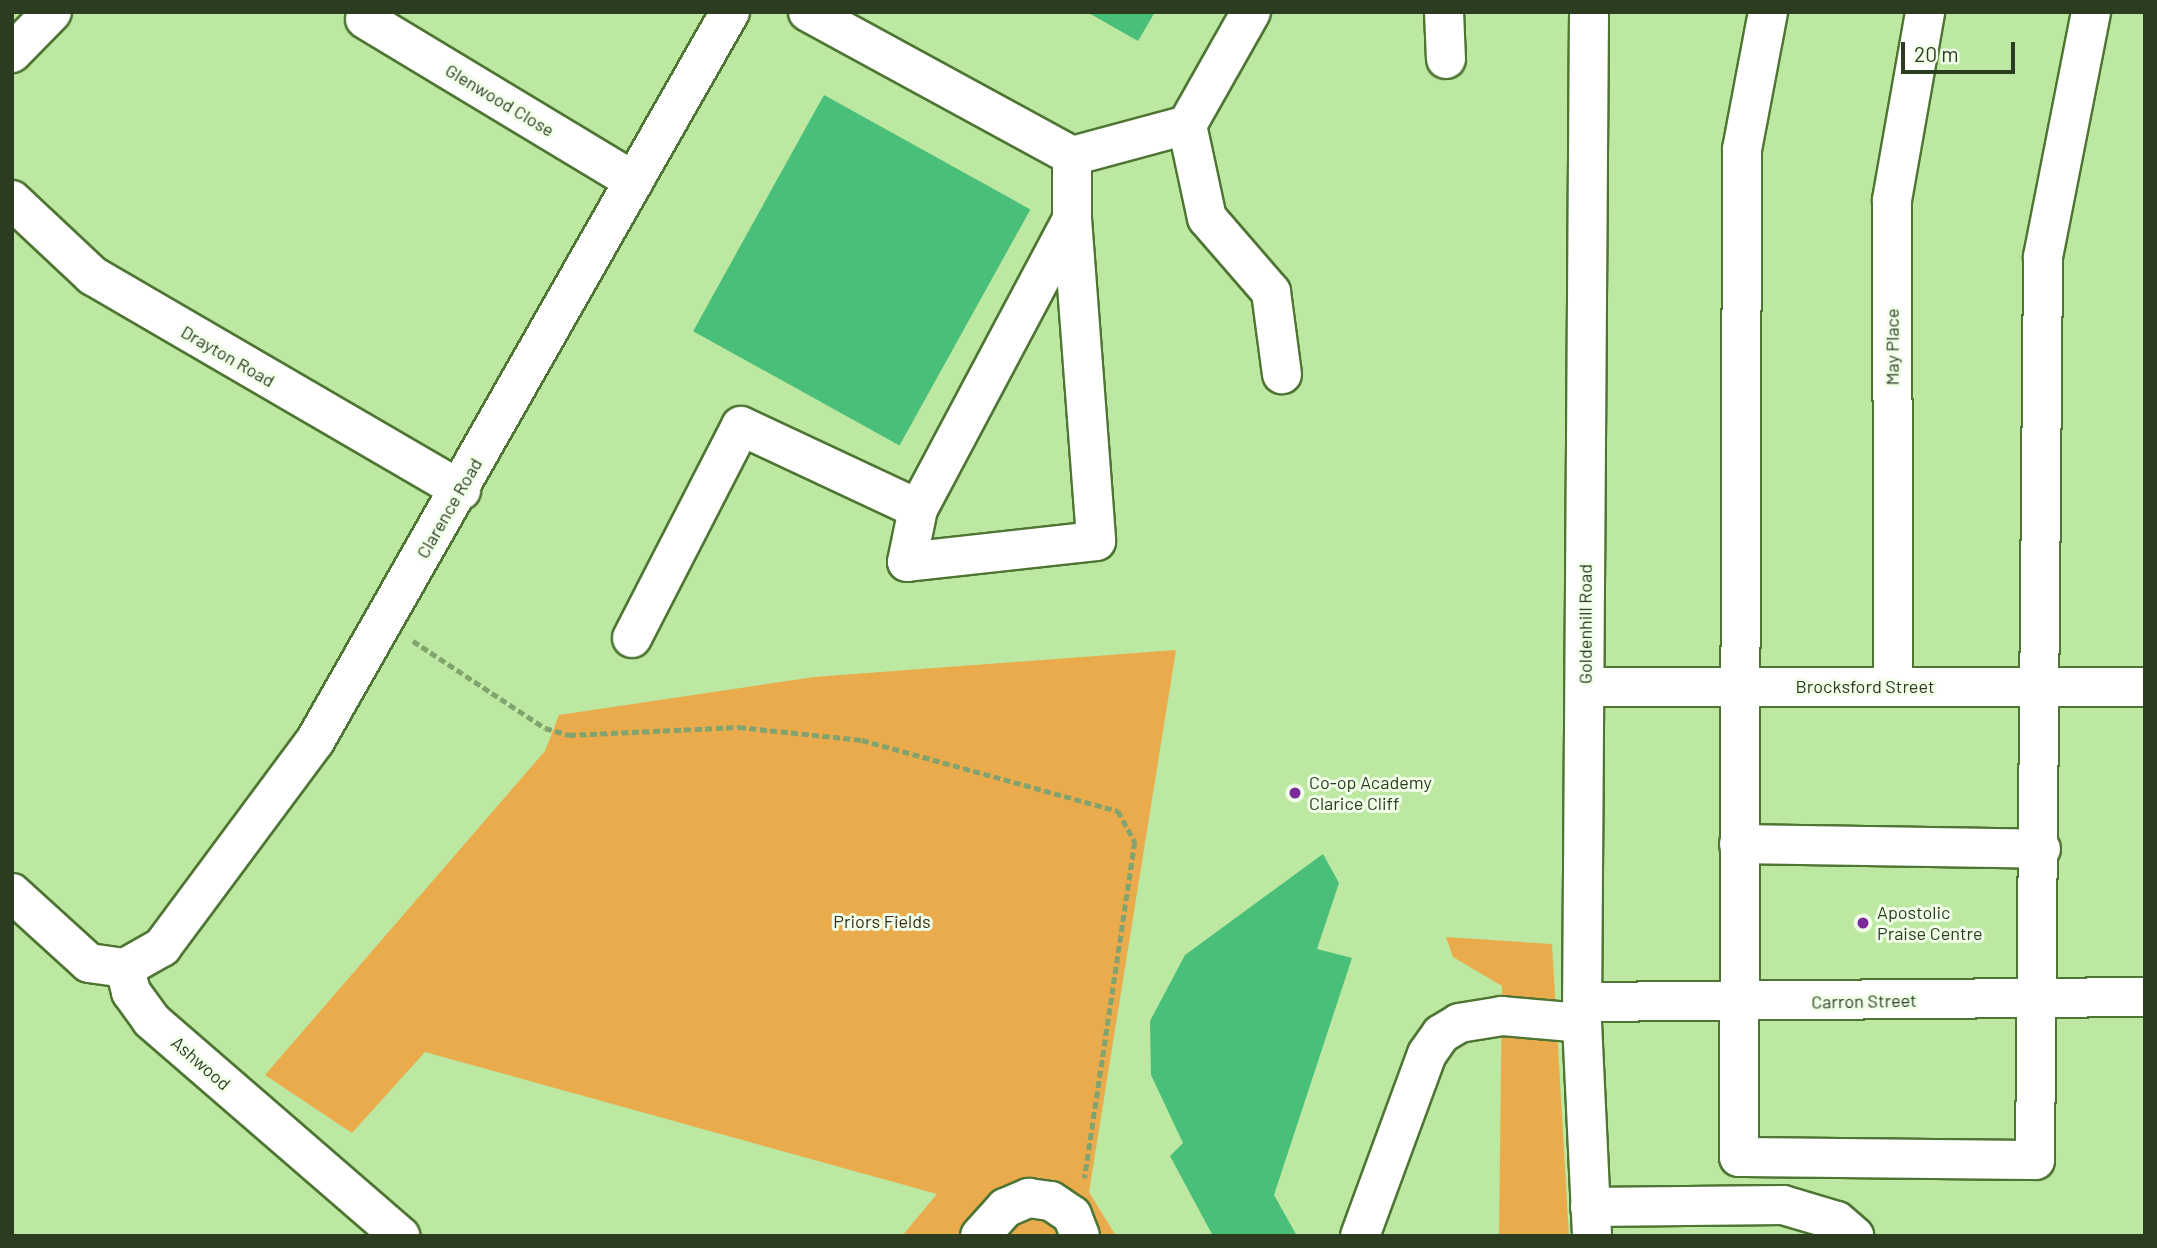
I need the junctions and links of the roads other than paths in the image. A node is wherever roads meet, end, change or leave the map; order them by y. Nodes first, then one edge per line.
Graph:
1 (52, 12) edge
2 (730, 12) edge
3 (808, 12) edge
4 (1251, 12) edge
5 (1444, 12) edge
6 (1589, 12) edge
7 (1768, 12) edge
8 (1925, 12) edge
9 (2091, 12) edge
10 (365, 19) dead end
11 (12, 53) edge
12 (1446, 60) dead end
13 (1187, 125) junction
14 (1072, 156) junction
15 (634, 181) junction
16 (12, 200) edge
17 (1072, 219) junction
18 (1282, 374) dead end
19 (461, 490) junction
20 (918, 509) junction
21 (632, 638) dead end
22 (1893, 685) junction
23 (1585, 687) junction
24 (1741, 687) junction
25 (2040, 687) junction
26 (2145, 687) edge
27 (1739, 844) junction
28 (2041, 849) junction
29 (12, 893) edge
30 (125, 968) junction
31 (2145, 998) edge
32 (2039, 999) junction
33 (1740, 1003) junction
34 (1583, 1012) junction
35 (1591, 1222) edge
36 (400, 1236) edge
37 (980, 1236) edge
38 (1080, 1236) edge
39 (1360, 1236) edge
40 (1854, 1236) edge

1 - 11 street
2 - 15 street, Clarence Road
3 - 14 street
4 - 13 street
5 - 12 street
6 - 23 street, Goldenhill Road
7 - 24 street
8 - 22 street, May Place
9 - 25 street
10 - 15 street, Glenwood Close
13 - 14 street
13 - 18 street
14 - 17 street
15 - 19 street, Clarence Road
16 - 19 street, Drayton Road
17 - 20 street
17 - 20 street
19 - 30 street, Clarence Road
20 - 21 street
22 - 24 street, Brocksford Street
22 - 25 street, Brocksford Street
23 - 24 street, Brocksford Street
23 - 34 street, Goldenhill Road
24 - 27 street
25 - 26 street, Brocksford Street
25 - 28 street
27 - 28 street
27 - 33 street
28 - 32 street
29 - 30 street
30 - 36 street, Ashwood
31 - 32 street, Carron Street
32 - 33 street, Carron Street
32 - 33 street
33 - 34 street, Carron Street
34 - 35 street, Goldenhill Road
34 - 39 street, Carron Street
35 - 40 street
37 - 38 street

